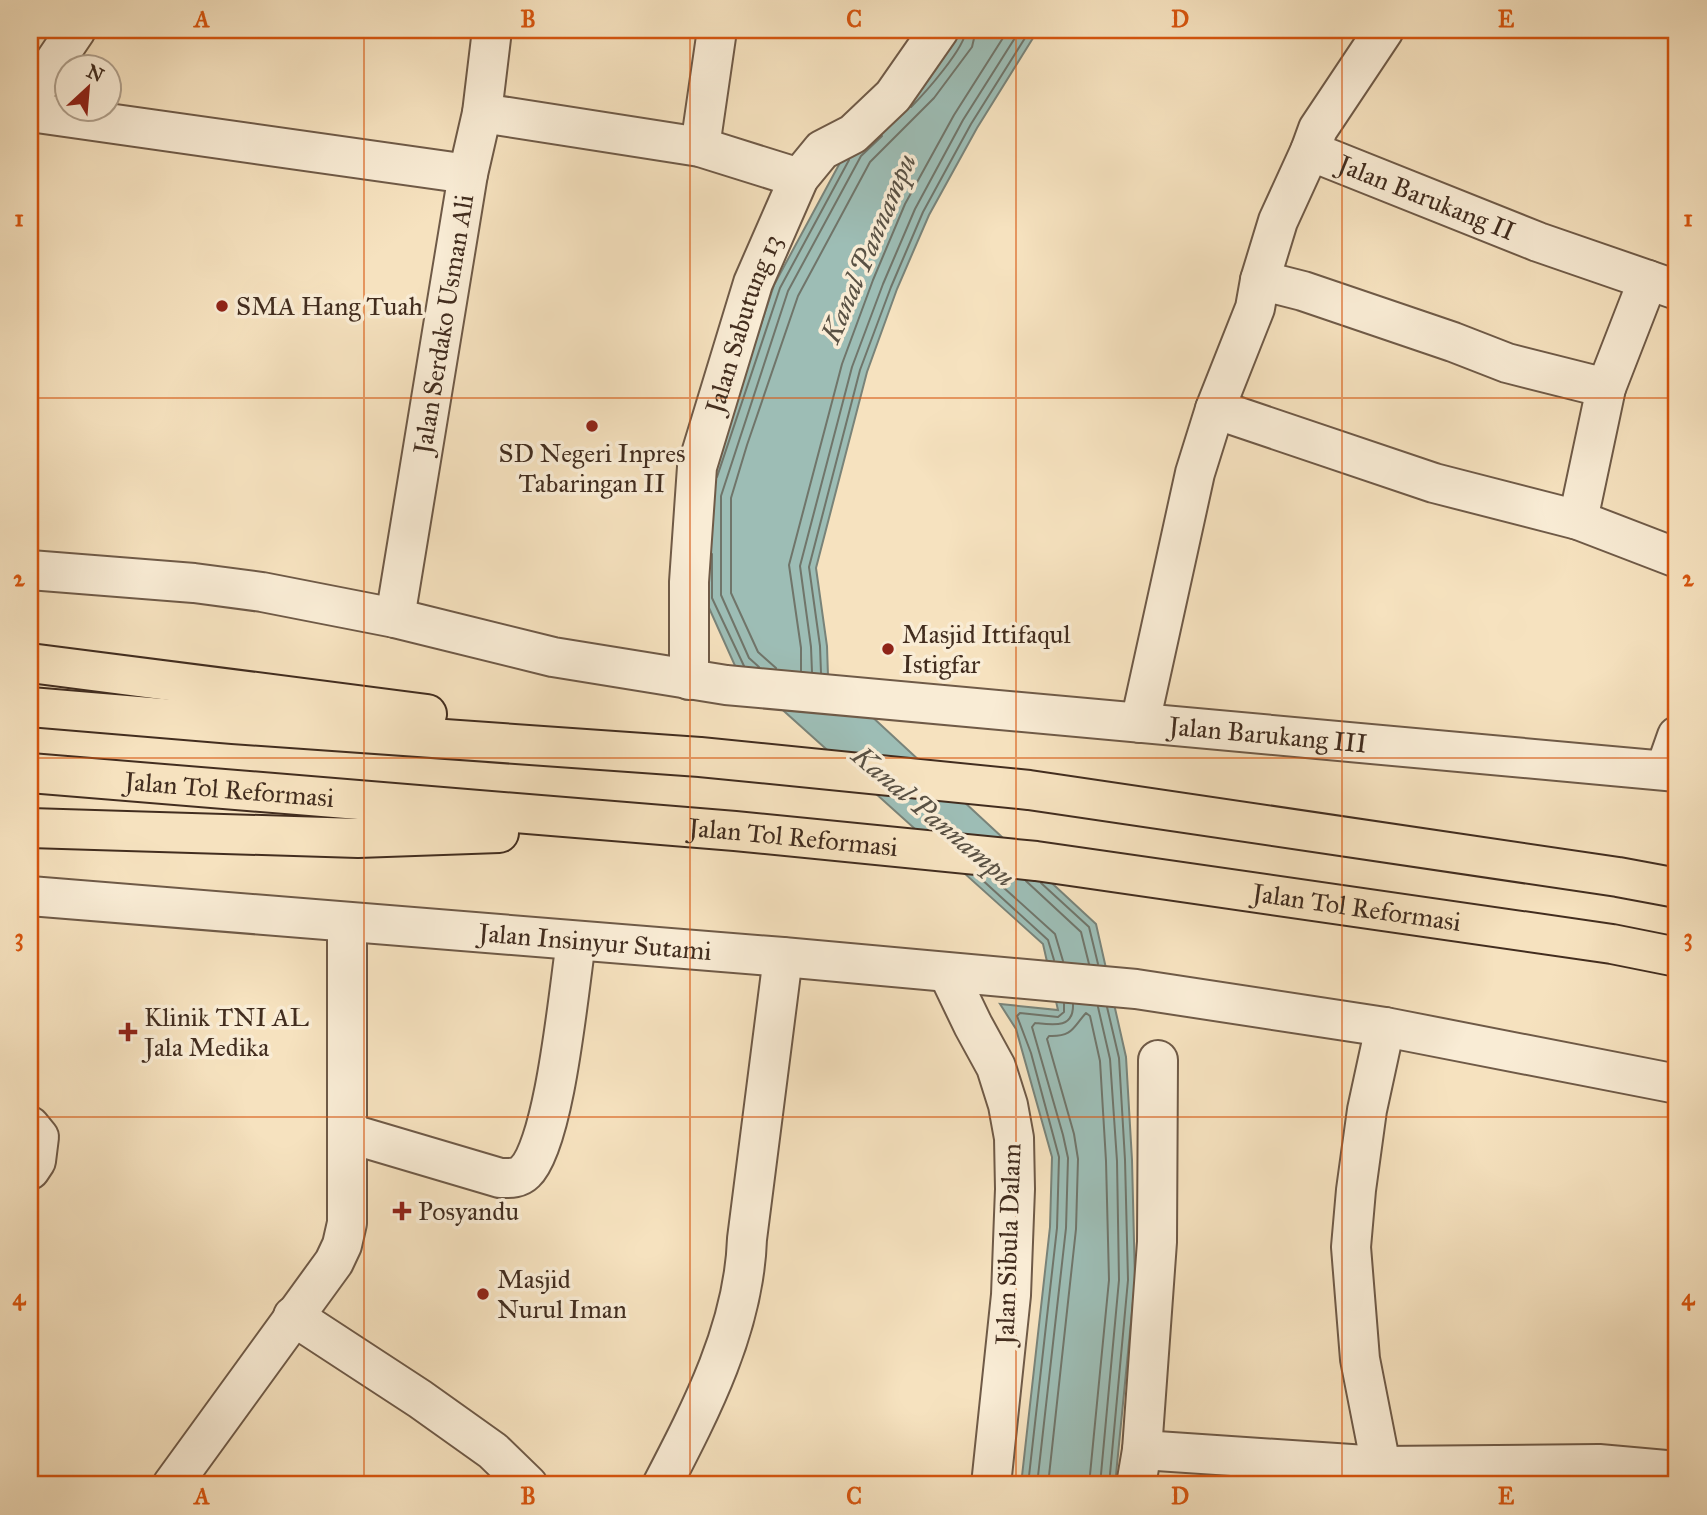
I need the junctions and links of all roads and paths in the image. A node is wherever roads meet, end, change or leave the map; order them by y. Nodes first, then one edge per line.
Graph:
1 (76, 30) edge
2 (492, 30) edge
3 (717, 30) edge
4 (939, 30) edge
5 (1384, 30) edge
6 (30, 98) edge
7 (30, 112) edge
8 (482, 113) junction
9 (700, 147) junction
10 (1310, 151) junction
11 (468, 174) junction
12 (799, 178) junction
13 (1261, 280) junction
14 (1663, 285) edge
15 (1606, 388) junction
16 (1215, 409) junction
17 (1578, 520) junction
18 (1677, 558) edge
19 (30, 570) edge
20 (395, 618) junction
21 (30, 663) edge
22 (707, 683) junction
23 (30, 707) edge
24 (1140, 723) junction
25 (1673, 759) edge
26 (718, 760) junction
27 (30, 773) edge
28 (676, 827) junction
29 (30, 828) edge
30 (1677, 888) edge
31 (30, 896) edge
32 (347, 922) junction
33 (576, 942) junction
34 (783, 957) junction
35 (1677, 957) edge
36 (959, 974) junction
37 (1385, 1027) junction
38 (1158, 1060) dead end
39 (1677, 1084) edge
40 (30, 1126) edge
41 (348, 1133) junction
42 (30, 1170) edge
43 (293, 1316) junction
44 (1139, 1468) edge
45 (1677, 1471) edge
46 (1253, 1472) edge
47 (1381, 1475) edge
48 (172, 1485) edge
49 (528, 1485) edge
50 (662, 1485) edge
51 (991, 1485) edge

1 - 6 street
2 - 8 street, Jalan Serdako Usman Ali
3 - 9 street
4 - 12 street, Jalan Sabutung 13
5 - 10 street, Jalan Barukang II
7 - 11 street
8 - 9 street
8 - 11 street, Jalan Serdako Usman Ali
9 - 12 street
10 - 13 street
10 - 14 street, Jalan Barukang II
11 - 20 street, Jalan Serdako Usman Ali
12 - 22 street, Jalan Sabutung 13
13 - 15 street
13 - 16 street
14 - 15 street
15 - 17 street
16 - 17 street
16 - 24 street
17 - 18 street
19 - 20 street
20 - 22 street
21 - 26 highway
22 - 24 street, Jalan Barukang III
23 - 26 highway
24 - 25 street, Jalan Barukang III
26 - 30 highway
27 - 28 highway, Jalan Tol Reformasi
28 - 29 highway
28 - 35 highway, Jalan Tol Reformasi
31 - 32 street, Jalan Insinyur Sutami
32 - 33 street, Jalan Insinyur Sutami
32 - 41 street
33 - 34 street, Jalan Insinyur Sutami
33 - 41 street
34 - 36 street, Jalan Insinyur Sutami
34 - 50 street
36 - 37 street, Jalan Insinyur Sutami
36 - 51 street, Jalan Sibula Dalam
37 - 39 street
37 - 47 street
38 - 44 street
40 - 42 street
41 - 43 street
43 - 48 street
43 - 49 street
44 - 46 street
45 - 47 street
46 - 47 street

